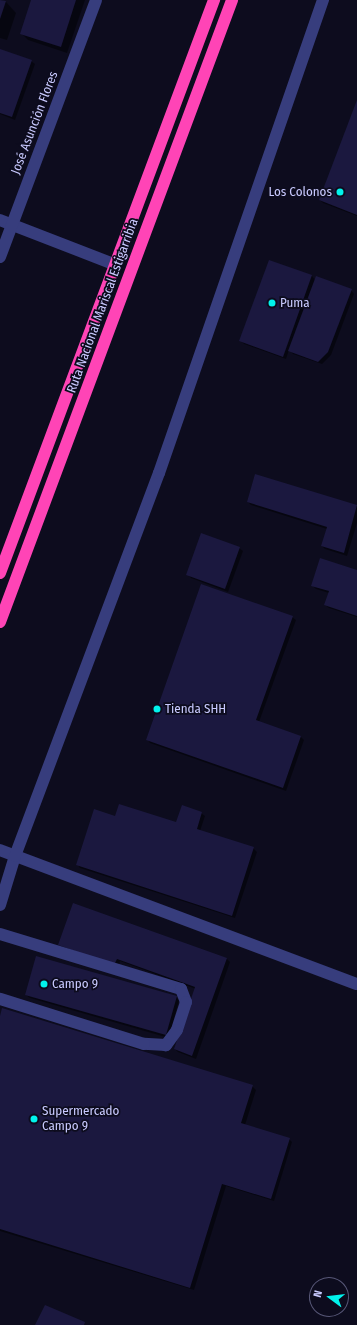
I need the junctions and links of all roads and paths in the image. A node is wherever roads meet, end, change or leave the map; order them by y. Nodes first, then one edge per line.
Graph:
1 (96, 0) edge
2 (214, 0) edge
3 (232, 0) edge
4 (323, 0) edge
5 (0, 220) edge
6 (12, 224) junction
7 (0, 257) edge
8 (116, 265) junction
9 (0, 573) edge
10 (0, 622) edge
11 (0, 850) edge
12 (15, 856) junction
13 (0, 905) edge
14 (0, 934) edge
15 (357, 984) edge
16 (0, 999) edge

1 - 6 street, José Asunción Flores
2 - 8 highway, Ruta Nacional Mariscal Estigarribia
3 - 10 highway, Ruta Nacional Mariscal Estigarribia
4 - 12 street
5 - 6 street
6 - 7 street, José Asunción Flores
6 - 8 street
8 - 9 highway, Ruta Nacional Mariscal Estigarribia
11 - 12 street
12 - 13 street
12 - 15 street
14 - 16 street

